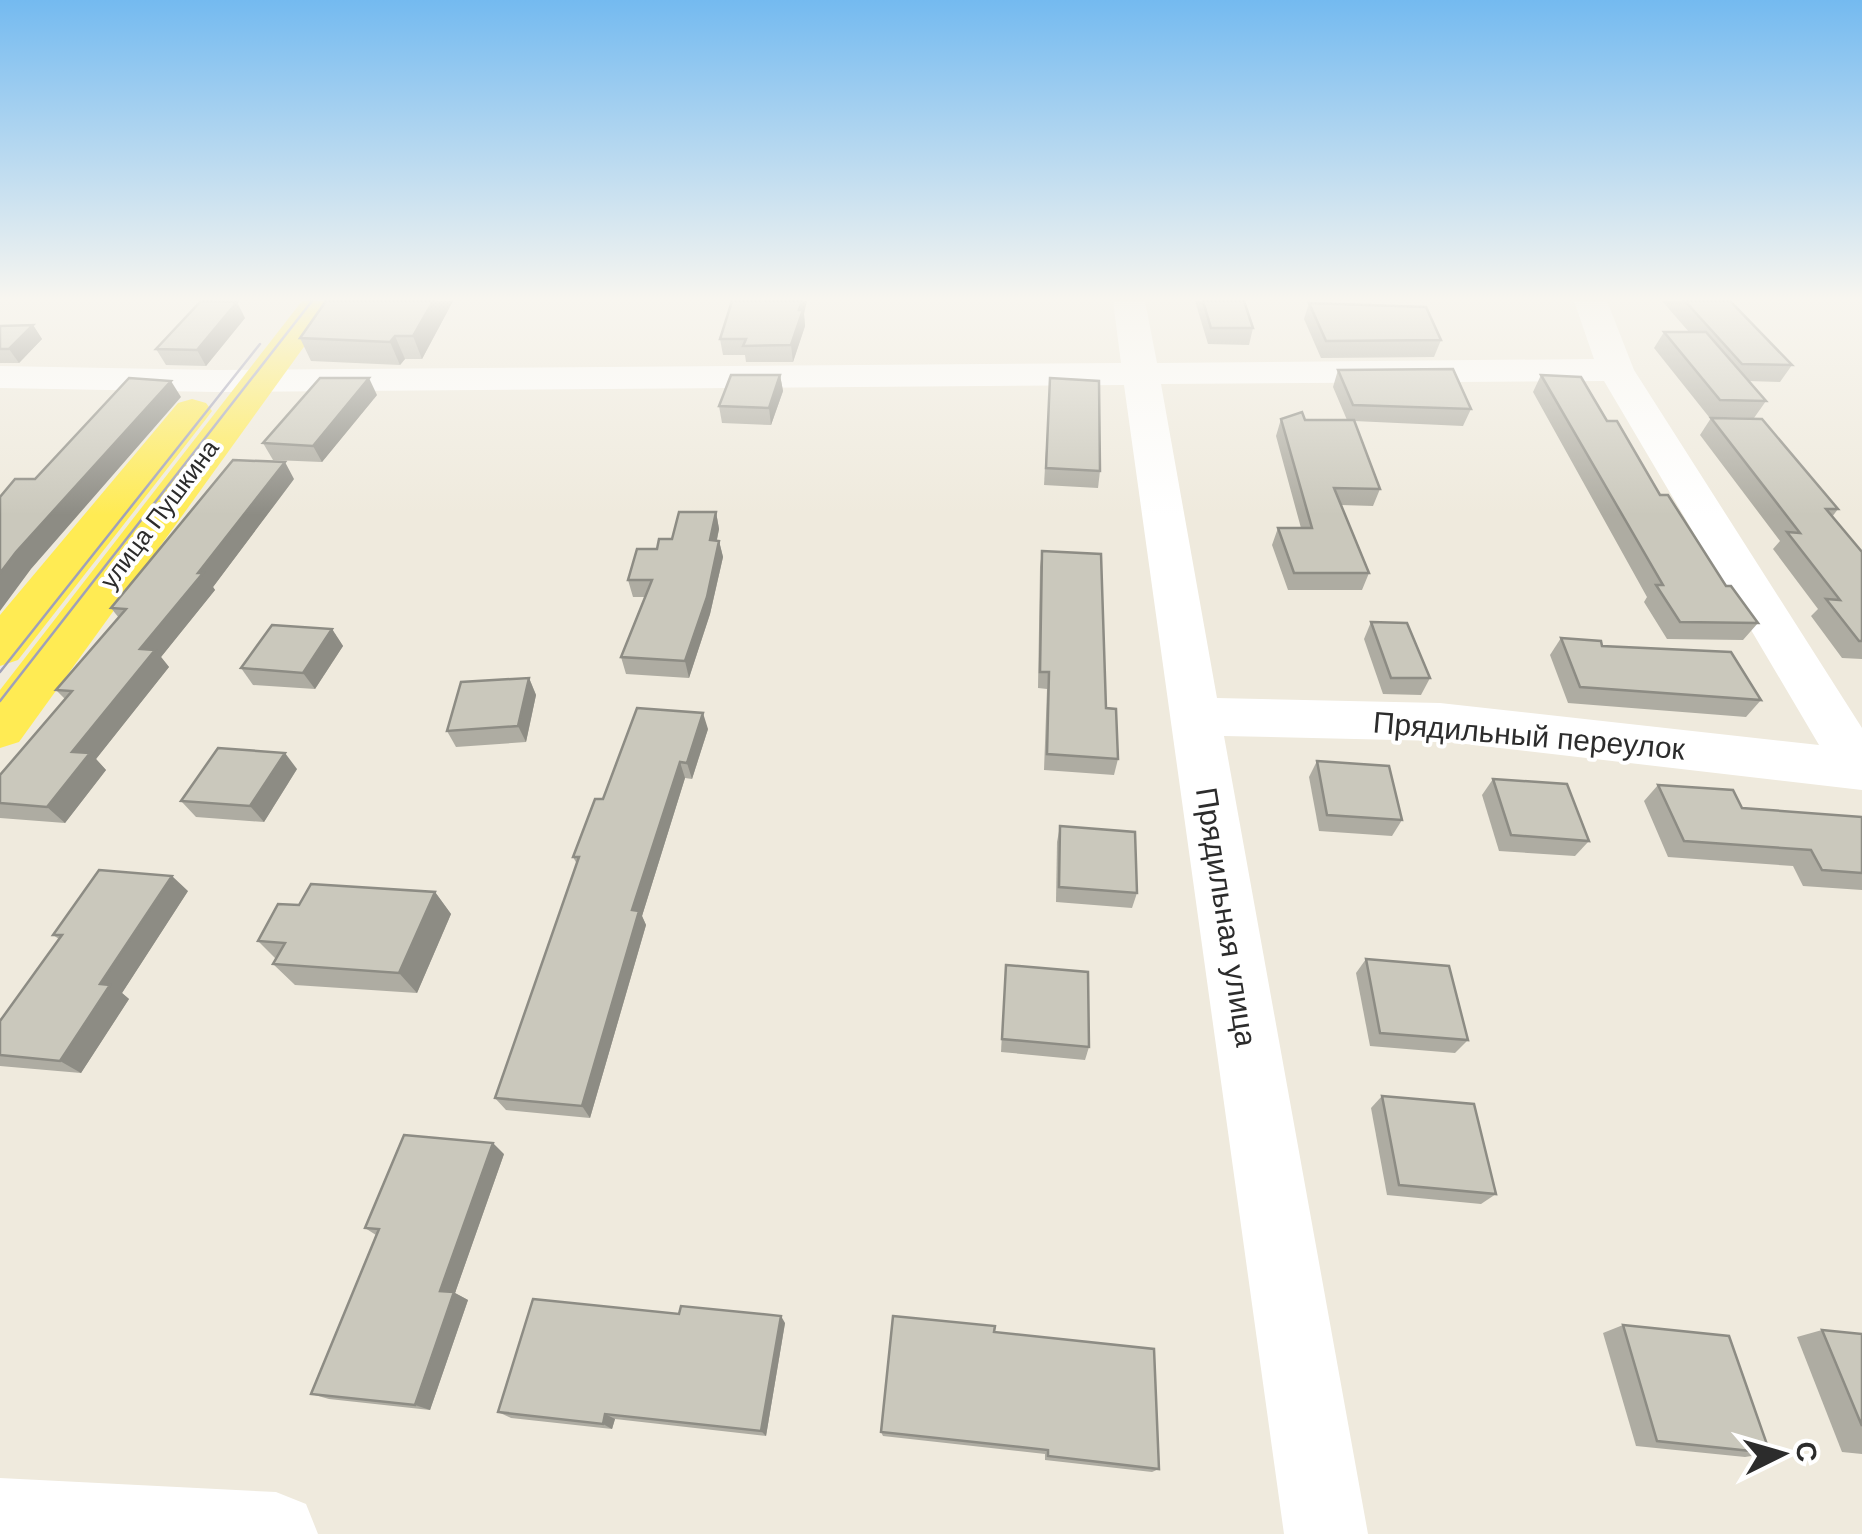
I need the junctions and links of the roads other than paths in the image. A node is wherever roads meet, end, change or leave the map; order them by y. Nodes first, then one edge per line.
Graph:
1 (242, 373) edge
2 (246, 373) edge
3 (983, 373) edge
4 (1142, 373) edge
5 (1618, 373) edge
6 (0, 377) edge
7 (238, 380) junction
8 (0, 648) edge
9 (1194, 716) junction
10 (0, 728) edge
11 (1862, 770) edge
12 (0, 1520) edge
13 (276, 1534) edge
14 (1326, 1534) edge

1 - 7 main road, улица Пушкина
2 - 7 main road, улица Пушкина
3 - 7 street
4 - 9 street, Прядильная улица
5 - 11 street
6 - 7 street
7 - 8 main road, улица Пушкина
7 - 10 main road, улица Пушкина
9 - 11 street, Прядильный переулок
9 - 14 street, Прядильная улица
12 - 13 street

